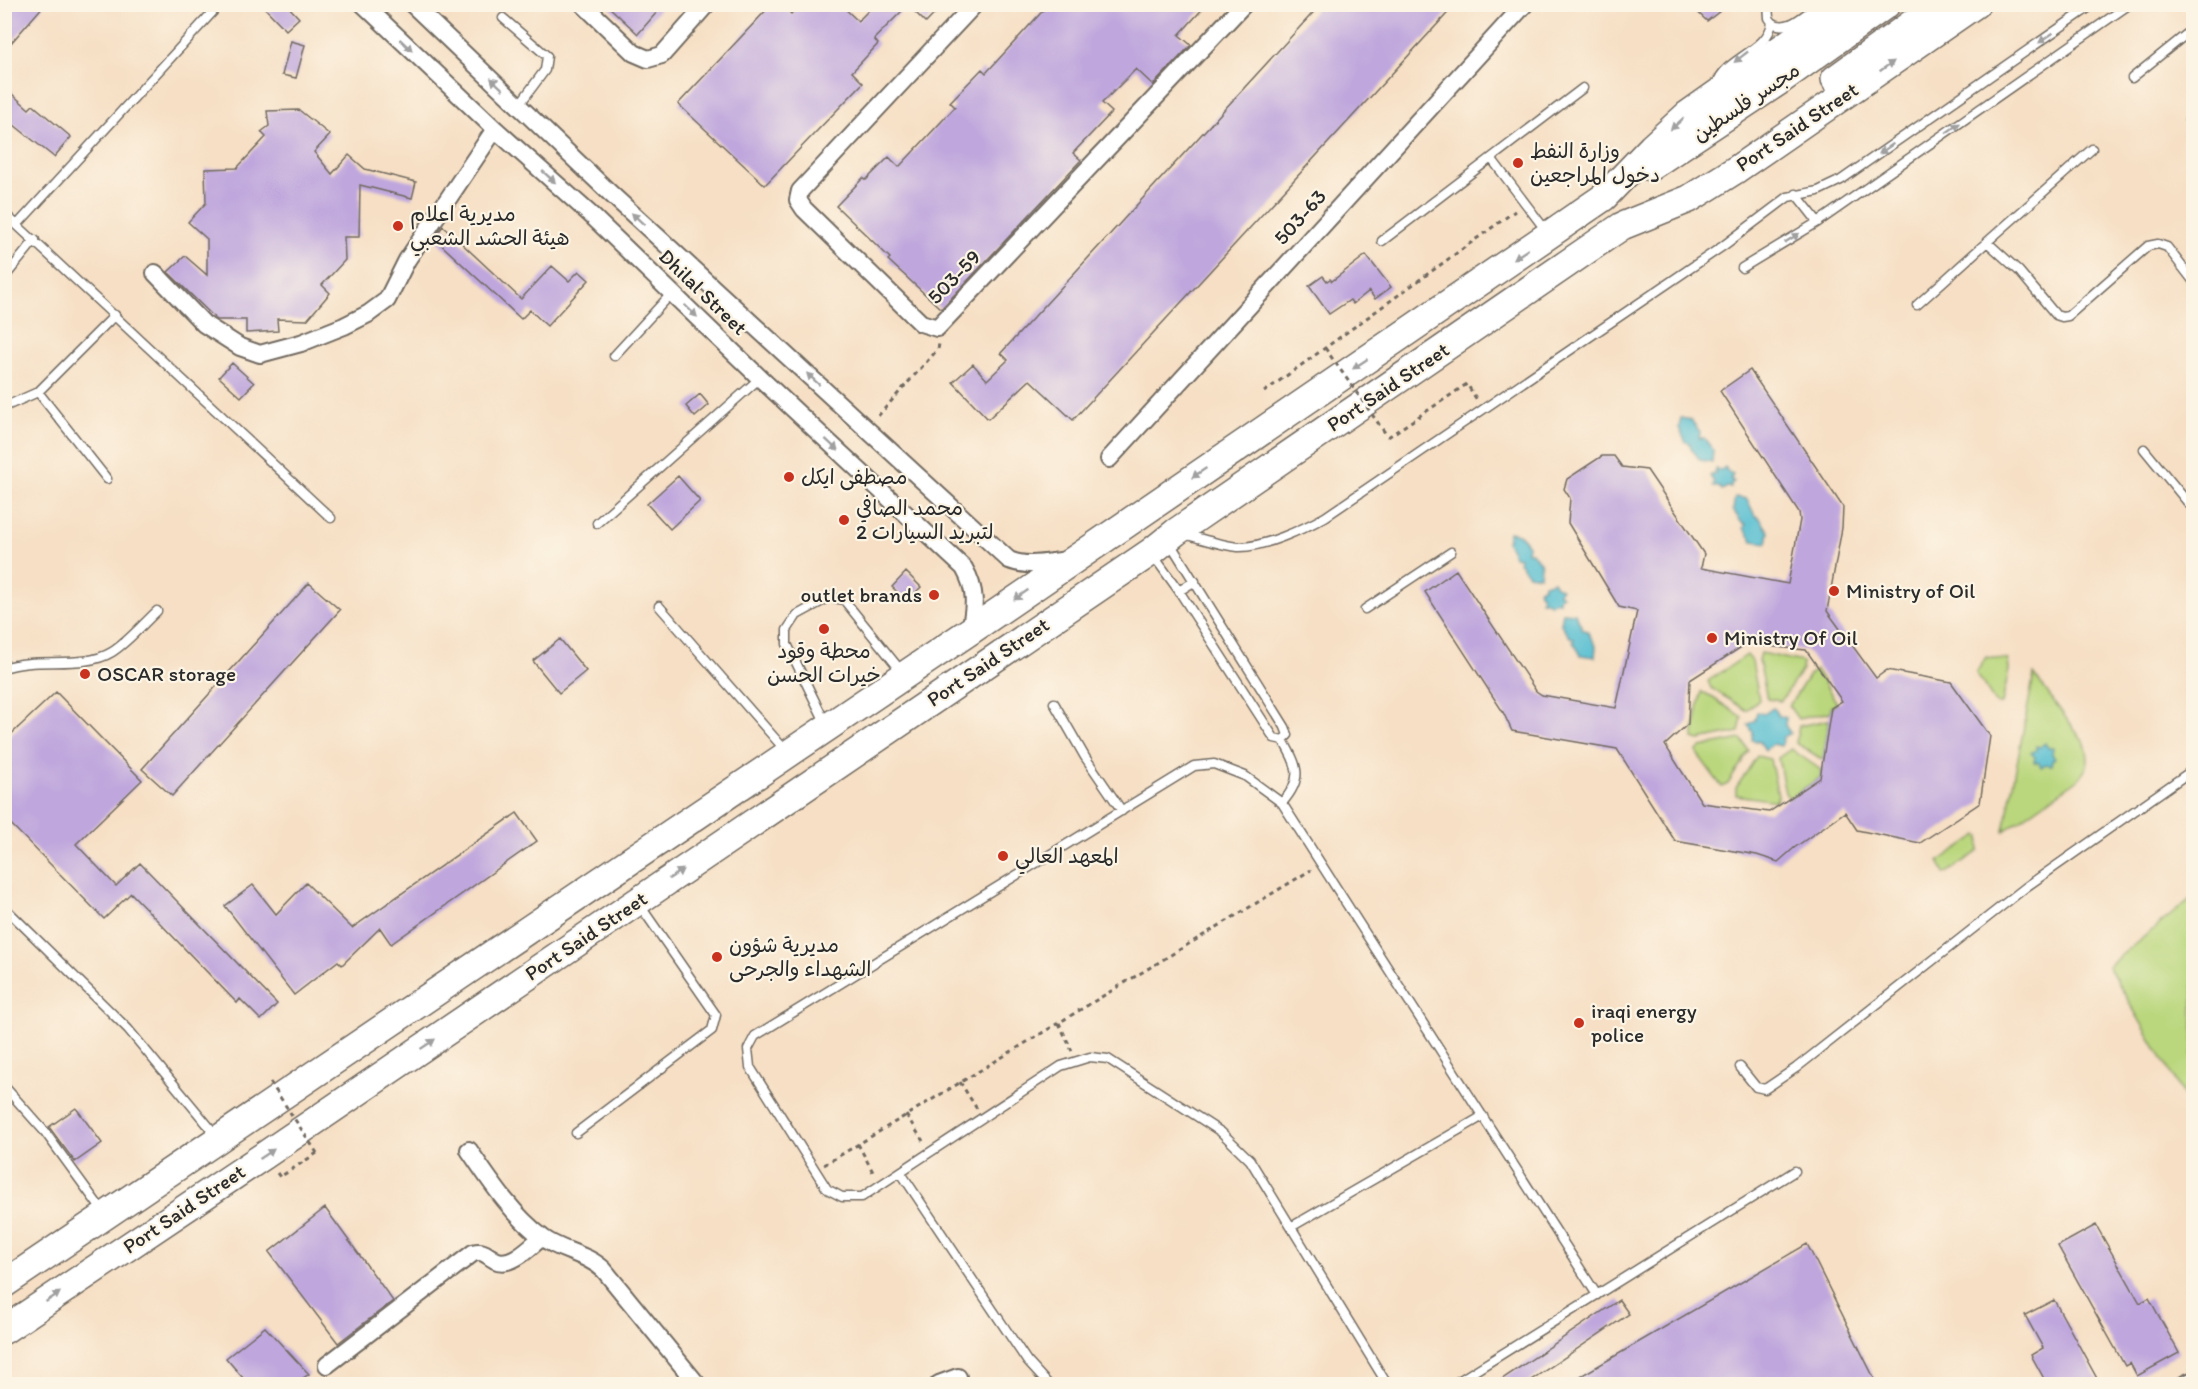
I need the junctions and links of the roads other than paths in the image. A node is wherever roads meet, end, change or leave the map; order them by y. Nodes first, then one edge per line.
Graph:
1 (220, 4) edge
2 (363, 4) edge
3 (412, 4) edge
4 (583, 4) edge
5 (707, 4) edge
6 (975, 4) edge
7 (1244, 4) edge
8 (1768, 4) edge
9 (1819, 4) edge
10 (1844, 4) edge
11 (1887, 4) edge
12 (1939, 4) edge
13 (1976, 4) edge
14 (2094, 4) edge
15 (2130, 4) edge
16 (1518, 7) edge
17 (503, 18) dead end
18 (1772, 22) junction
19 (2193, 28) edge
20 (2132, 78) dead end
21 (1583, 87) dead end
22 (1715, 95) junction
23 (519, 105) junction
24 (495, 129) junction
25 (2092, 149) dead end
26 (1491, 158) junction
27 (610, 193) junction
28 (1796, 194) junction
29 (1604, 197) junction
30 (4, 213) edge
31 (590, 214) junction
32 (1818, 222) junction
33 (18, 224) junction
34 (1622, 226) junction
35 (1549, 235) junction
36 (35, 240) junction
37 (1382, 241) dead end
38 (1987, 242) junction
39 (1742, 268) dead end
40 (155, 273) dead end
41 (4, 278) edge
42 (2193, 282) edge
43 (672, 293) junction
44 (1917, 305) dead end
45 (115, 315) junction
46 (614, 356) dead end
47 (760, 378) junction
48 (38, 392) junction
49 (4, 407) edge
50 (2144, 449) dead end
51 (1109, 459) dead end
52 (107, 479) dead end
53 (2193, 510) edge
54 (331, 518) dead end
55 (597, 523) dead end
56 (1165, 541) junction
57 (1451, 552) dead end
58 (1072, 560) junction
59 (1195, 581) junction
60 (1179, 591) junction
61 (659, 606) dead end
62 (1365, 609) dead end
63 (157, 611) dead end
64 (970, 631) junction
65 (4, 668) edge
66 (905, 675) junction
67 (1054, 703) dead end
68 (827, 728) junction
69 (1283, 740) junction
70 (788, 754) junction
71 (2193, 769) edge
72 (1282, 803) junction
73 (1122, 810) junction
74 (637, 901) junction
75 (4, 908) edge
76 (1740, 1066) dead end
77 (4, 1086) edge
78 (1483, 1116) junction
79 (576, 1133) dead end
80 (220, 1140) junction
81 (469, 1150) dead end
82 (1795, 1171) dead end
83 (901, 1173) junction
84 (106, 1216) junction
85 (1291, 1227) junction
86 (542, 1238) junction
87 (4, 1284) edge
88 (1598, 1295) junction
89 (4, 1330) edge
90 (327, 1365) dead end
91 (957, 1377) dead end
92 (2193, 1380) edge
93 (697, 1384) edge
94 (939, 1384) edge
95 (1048, 1384) edge
96 (1387, 1384) edge
97 (1454, 1384) edge
98 (2185, 1384) edge

1 - 33 lane
2 -> 24 street, Dhilal Street
23 -> 3 street, Dhilal Street
4 - 5 street
6 - 7 street, 503-59
8 - 18 lane
9 - 18 lane
10 - 22 main road, Port Said Street
11 - 29 main road, مجسر فلسطين
12 - 34 main road
34 -> 13 main road, Port Said Street
14 -> 28 lane
32 -> 15 lane
16 - 51 street, 503-63
17 - 23 lane
18 -> 22 lane
19 - 20 lane
21 - 26 lane
22 -> 29 main road, Port Said Street
23 - 27 street, Dhilal Street
24 -> 31 street, Dhilal Street
24 - 40 street
25 - 38 lane
26 - 35 lane
26 - 37 lane
27 - 31 street
58 -> 27 street, Dhilal Street
28 - 32 lane
28 - 56 lane
29 - 35 main road, Port Said Street
30 - 33 lane
31 - 43 street, Dhilal Street
39 -> 32 lane
33 - 36 lane
34 - 56 main road, Port Said Street
35 -> 58 main road, Port Said Street
36 - 41 lane
36 - 45 lane
38 - 42 lane
38 - 44 lane
43 - 46 lane
43 -> 47 street, Dhilal Street
45 - 48 lane
45 - 54 lane
47 - 55 lane
47 -> 64 street, Dhilal Street
48 - 49 lane
48 - 52 lane
50 - 53 lane
56 - 59 lane
56 - 60 lane
74 -> 56 main road, Port Said Street
57 - 62 lane
58 -> 64 main road, Port Said Street
59 - 60 lane
59 - 69 lane
60 - 69 lane
61 - 70 lane
63 - 65 lane
64 - 66 main road, Port Said Street
66 - 68 main road, Port Said Street
66 - 68 lane
67 - 73 lane
68 - 70 main road, Port Said Street
69 - 72 lane
70 - 80 main road, Port Said Street
71 - 76 lane
72 - 73 lane
72 - 78 lane
73 - 83 lane
74 - 79 lane
89 -> 74 main road, Port Said Street
75 - 80 lane
77 - 84 lane
78 - 85 lane
78 - 88 lane
80 - 84 main road, Port Said Street
81 - 86 street
82 - 88 lane
83 - 85 lane
83 - 95 lane
84 - 87 main road, Port Said Street
85 - 96 lane
86 - 90 street
86 - 93 street
88 - 97 lane
91 - 94 street
92 - 98 street

